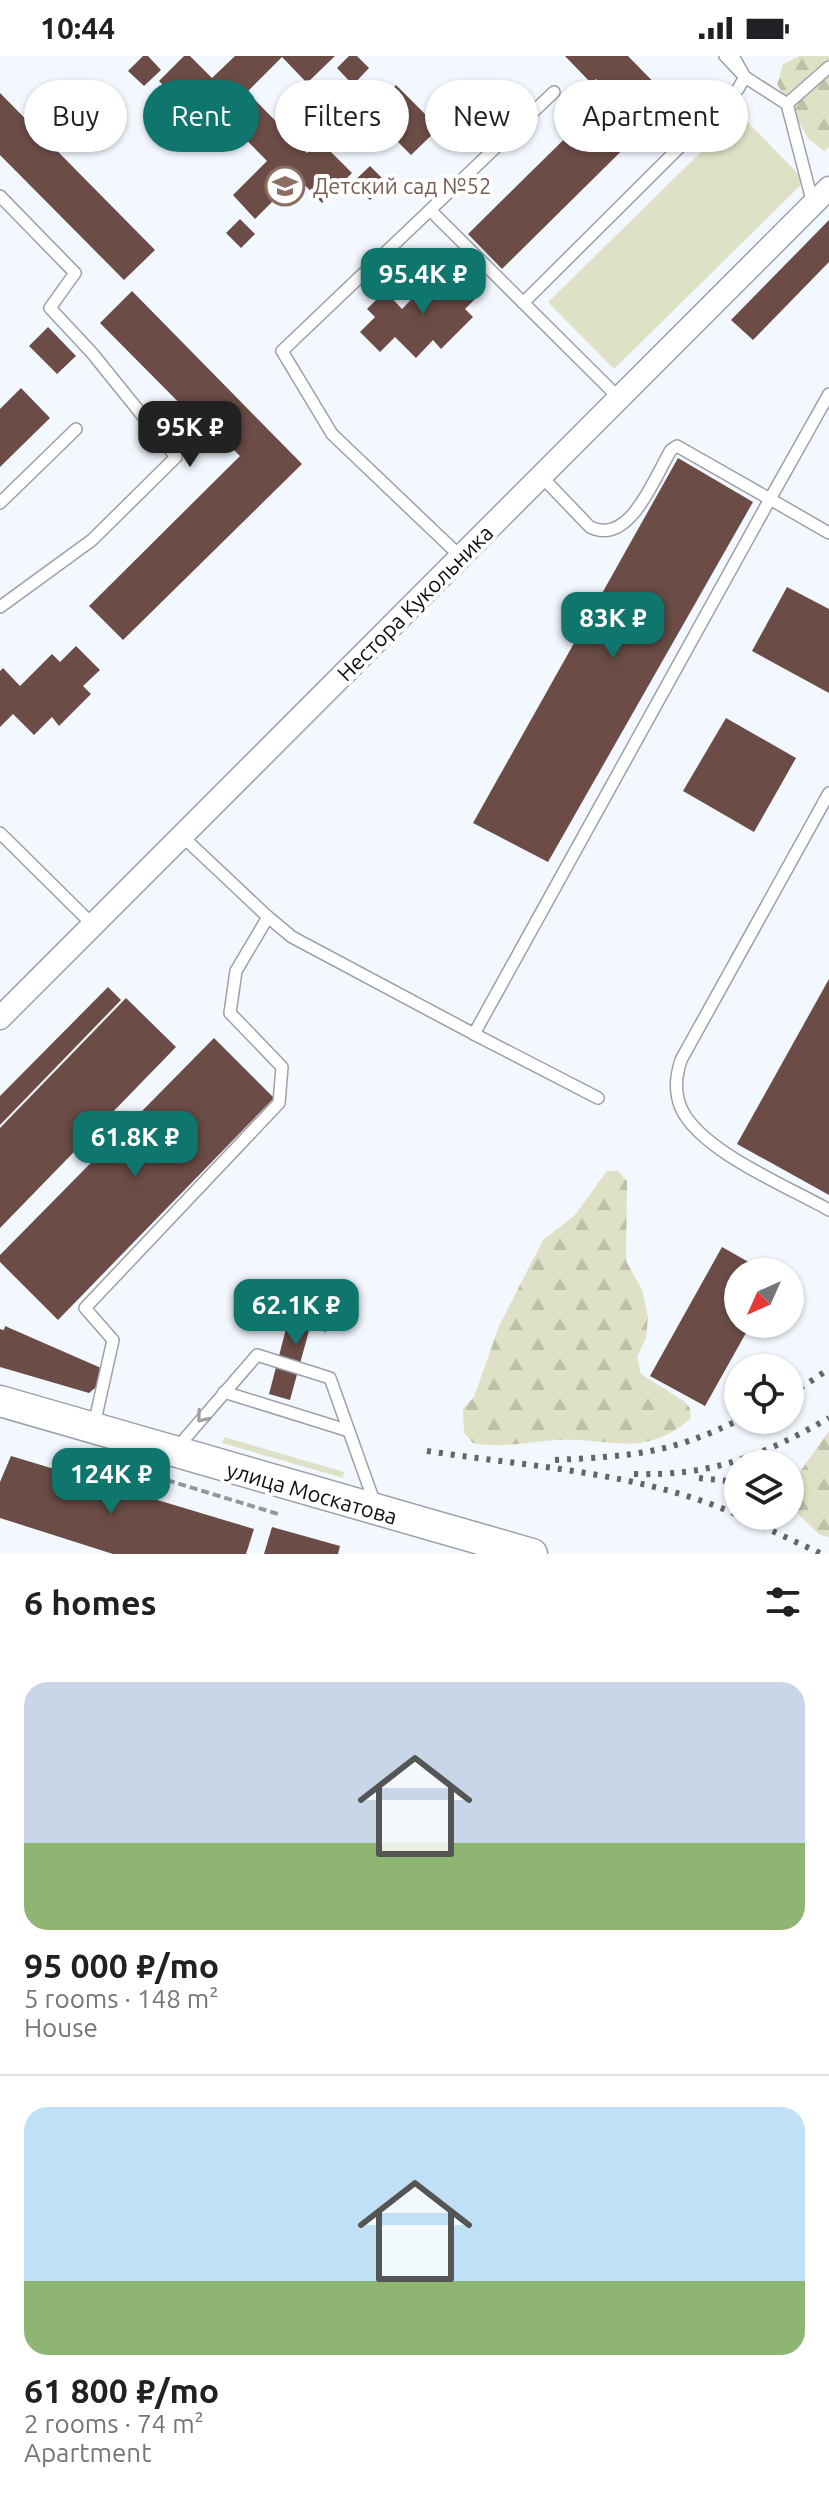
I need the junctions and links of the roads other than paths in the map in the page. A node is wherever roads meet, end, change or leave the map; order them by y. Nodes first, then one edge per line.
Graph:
1 (725, 56) edge
2 (733, 56) edge
3 (829, 67) edge
4 (745, 77) junction
5 (554, 92) dead end
6 (787, 104) junction
7 (0, 196) edge
8 (821, 196) edge
9 (430, 210) junction
10 (523, 303) junction
11 (829, 394) edge
12 (619, 398) junction
13 (76, 429) dead end
14 (541, 476) junction
15 (770, 499) junction
16 (0, 503) edge
17 (829, 533) edge
18 (461, 557) junction
19 (0, 607) edge
20 (829, 793) edge
21 (0, 833) edge
22 (182, 836) junction
23 (268, 917) junction
24 (93, 925) junction
25 (0, 1018) edge
26 (474, 1034) junction
27 (598, 1098) dead end
28 (829, 1210) edge
29 (224, 1392) junction
30 (0, 1401) edge
31 (346, 1430) junction
32 (93, 1444) junction
33 (173, 1453) junction
34 (378, 1512) junction
35 (532, 1554) edge

1 - 4 lane
2 - 4 lane
3 - 6 lane
4 - 6 lane
4 - 10 lane
5 - 9 lane
6 - 8 lane
7 - 19 lane
8 - 12 street, Нестора Кукольника
9 - 10 lane
9 - 18 lane
10 - 12 lane
11 - 15 lane
12 - 14 street, Нестора Кукольника
13 - 16 lane
14 - 15 lane
14 - 18 street, Нестора Кукольника
15 - 17 lane
15 - 26 lane
18 - 22 street, Нестора Кукольника
20 - 28 lane
21 - 24 lane
22 - 23 lane
22 - 24 street, Нестора Кукольника
23 - 26 lane
23 - 32 lane
24 - 25 street, Нестора Кукольника
26 - 27 lane
29 - 31 lane
29 - 31 lane
29 -> 33 lane
30 - 32 main road, улица Москатова
31 - 34 lane
32 - 33 main road, улица Москатова
33 - 34 main road, улица Москатова
34 - 35 main road, улица Москатова

